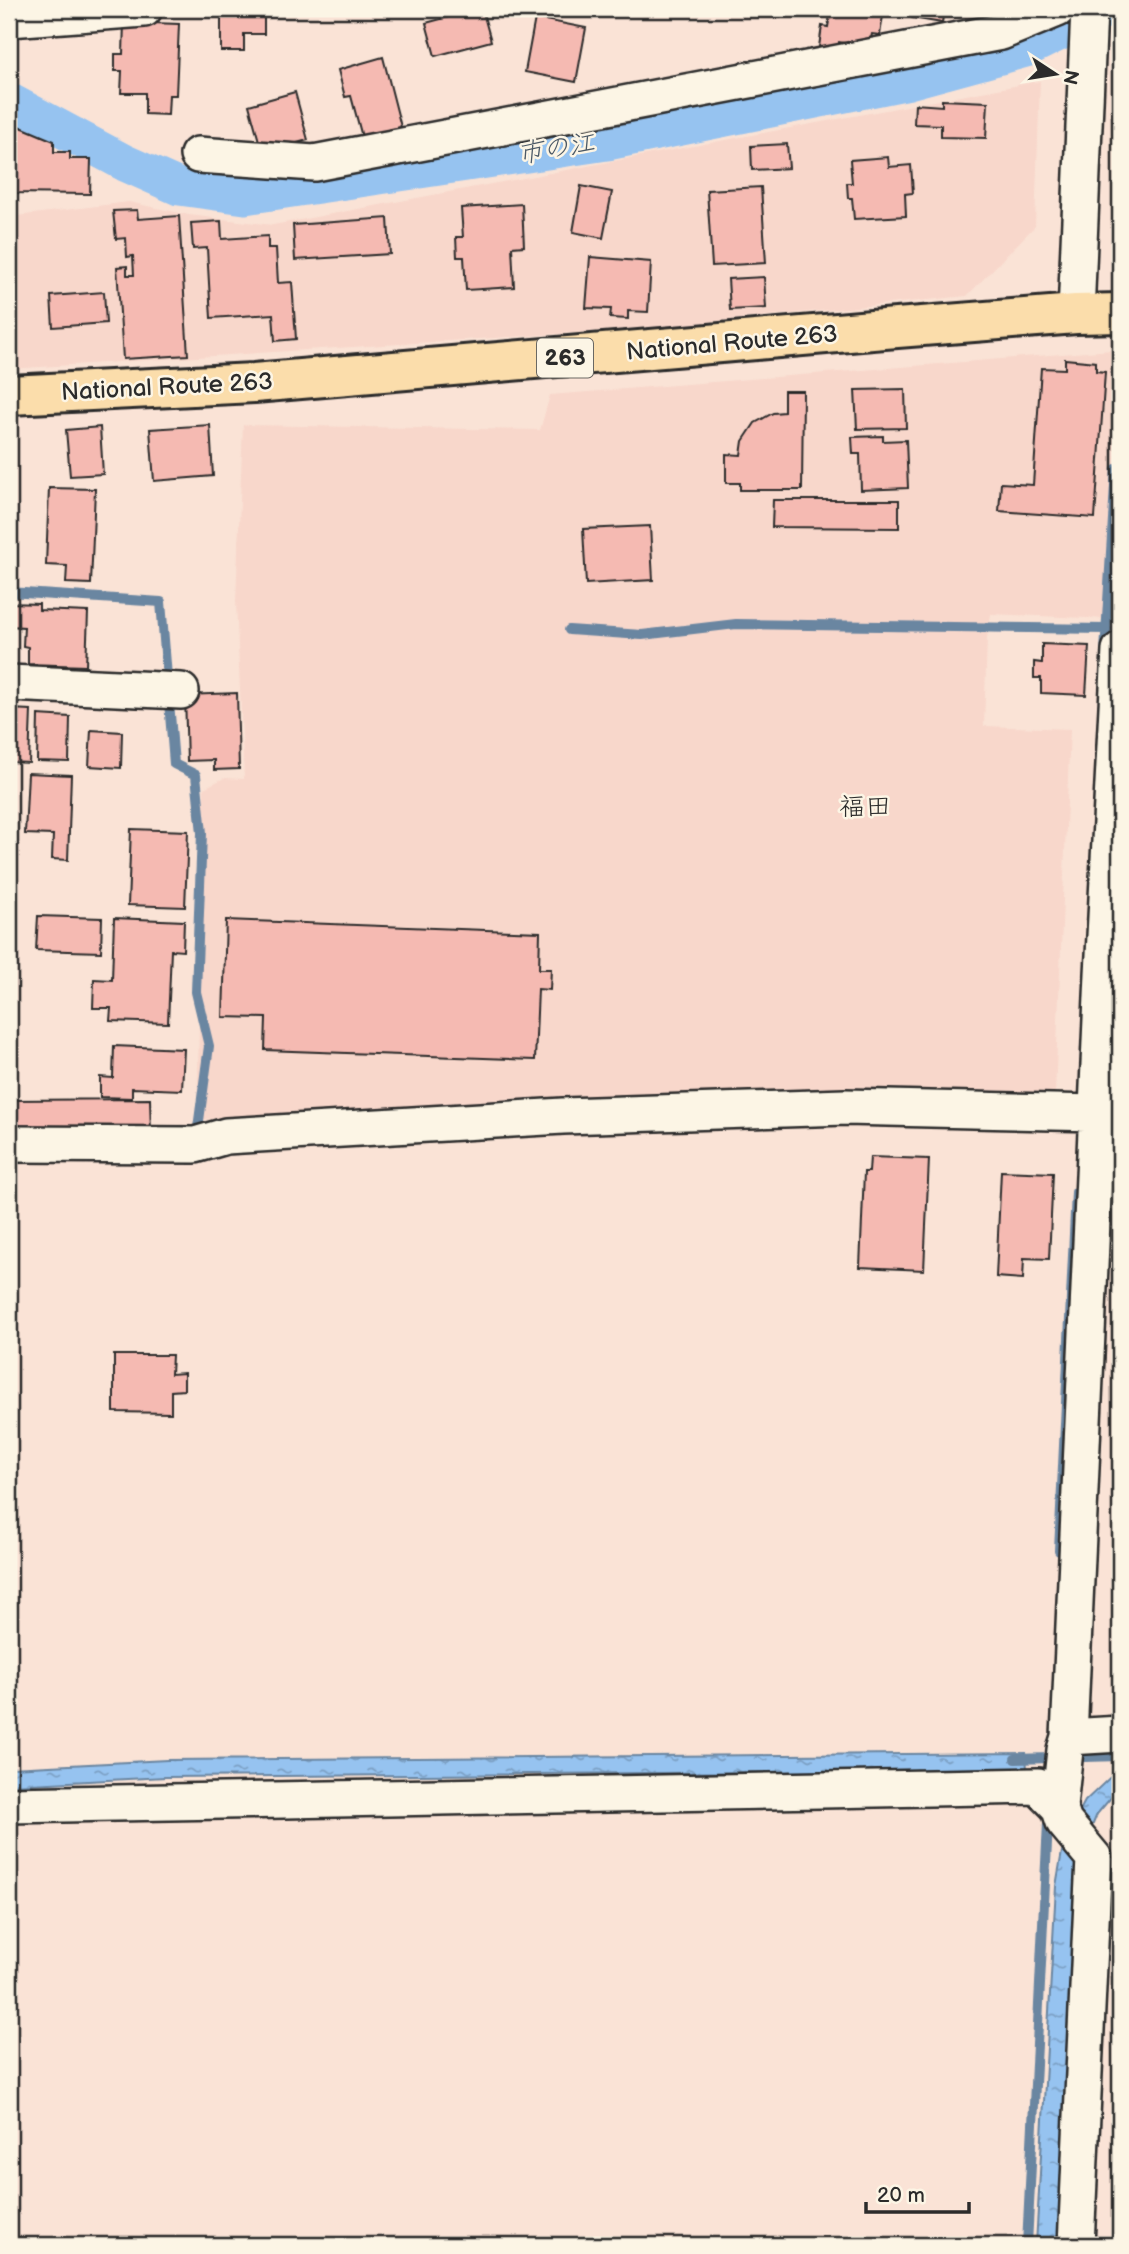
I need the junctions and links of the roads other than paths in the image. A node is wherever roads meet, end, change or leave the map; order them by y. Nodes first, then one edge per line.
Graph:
1 (144, 9) edge
2 (1057, 9) edge
3 (9, 19) edge
4 (1088, 25) edge
5 (198, 155) dead end
6 (1120, 313) edge
7 (1076, 314) junction
8 (9, 395) edge
9 (1120, 650) edge
10 (9, 683) edge
11 (170, 690) dead end
12 (1082, 1113) junction
13 (9, 1144) edge
14 (1105, 1253) edge
15 (1120, 1734) edge
16 (1065, 1752) junction
17 (9, 1805) edge
18 (1061, 1815) junction
19 (1076, 2245) edge

1 - 3 street
2 - 5 street
4 - 7 street
6 - 7 highway, National Route 263 / 263
7 - 8 highway, National Route 263 / 263
9 - 12 street
10 - 11 street
12 - 13 street
12 - 14 street
14 - 16 street
15 - 16 street
16 - 18 street
17 - 18 street
18 - 19 street

